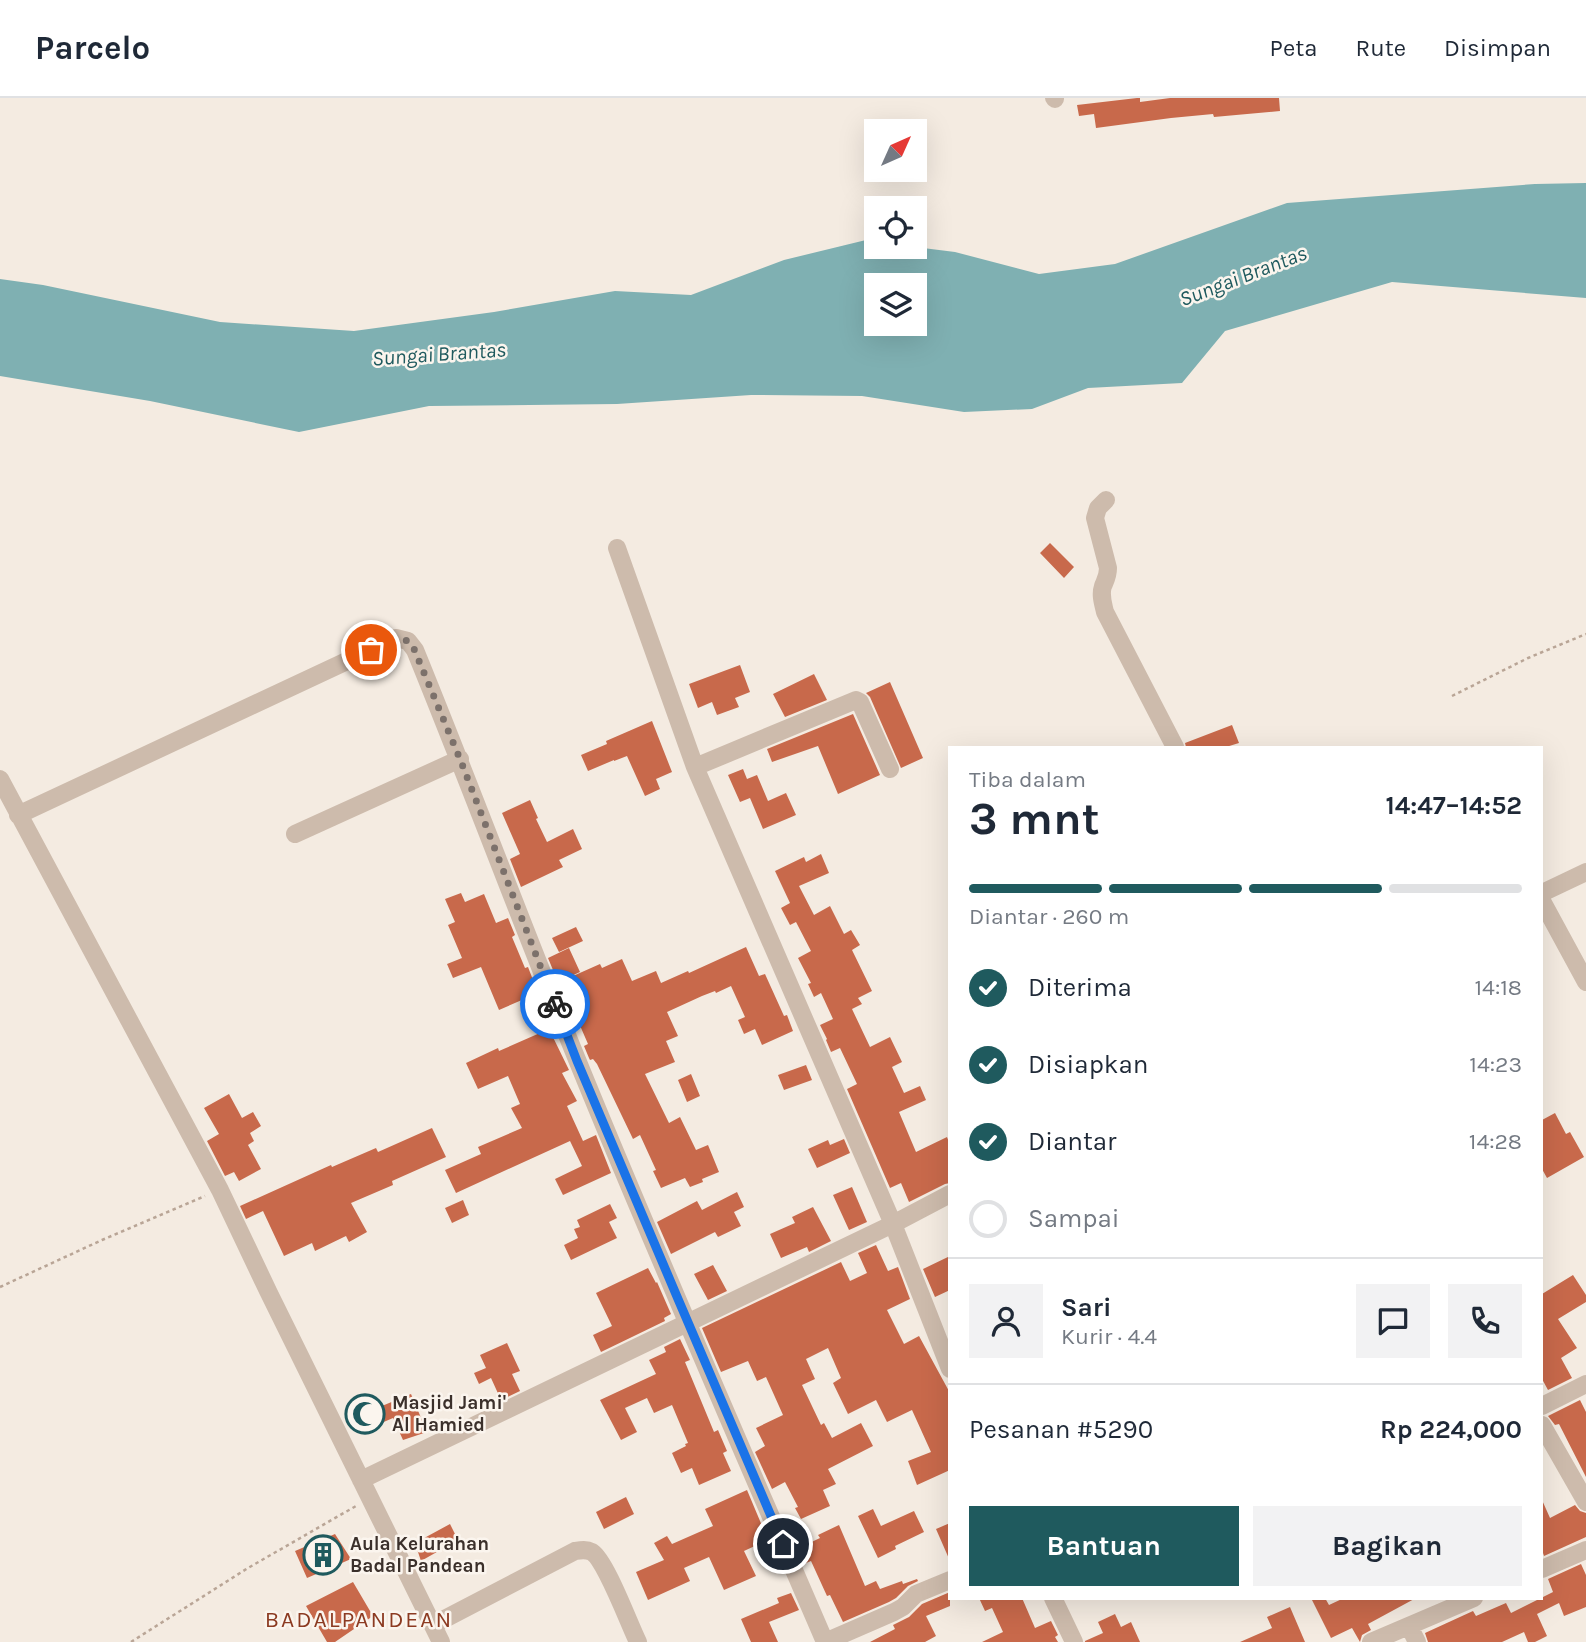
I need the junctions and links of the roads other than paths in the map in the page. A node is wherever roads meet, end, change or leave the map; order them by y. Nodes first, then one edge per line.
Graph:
1 (1106, 500) dead end
2 (617, 548) dead end
3 (1174, 746) edge
4 (460, 759) junction
5 (695, 767) junction
6 (890, 769) dead end
7 (0, 779) edge
8 (18, 815) junction
9 (295, 834) dead end
10 (1586, 872) edge
11 (1543, 893) edge
12 (1543, 903) edge
13 (1586, 982) edge
14 (948, 1195) edge
15 (893, 1224) junction
16 (688, 1323) junction
17 (948, 1364) edge
18 (1586, 1384) edge
19 (1543, 1406) edge
20 (1543, 1427) edge
21 (361, 1480) junction
22 (1586, 1502) edge
23 (1586, 1550) edge
24 (1543, 1569) edge
25 (948, 1581) edge
26 (1054, 1600) edge
27 (1471, 1600) edge
28 (433, 1625) junction
29 (1413, 1634) edge
30 (441, 1642) edge
31 (638, 1642) edge
32 (1074, 1642) edge
33 (1371, 1642) edge

1 - 3 street
2 - 5 street
4 - 8 street
4 - 9 street
4 - 16 street
5 - 6 street
5 - 15 street
7 - 8 street
8 - 21 street
10 - 11 street
12 - 13 street
14 - 15 street
15 - 16 street
15 - 17 street
16 - 21 street
16 - 25 street
18 - 19 street
20 - 22 street
21 - 28 street
23 - 24 street
26 - 32 street
27 - 29 street
28 - 30 street
28 - 31 street
29 - 33 street

